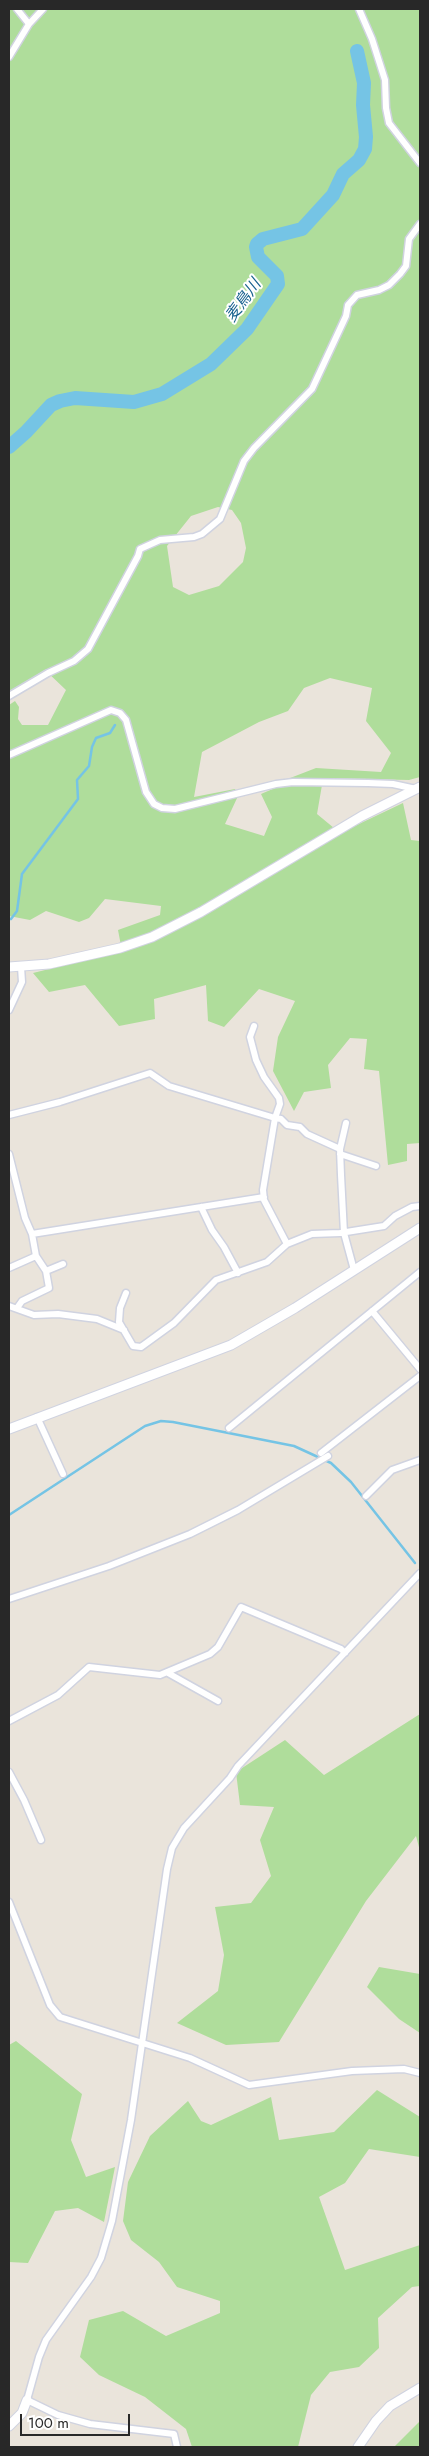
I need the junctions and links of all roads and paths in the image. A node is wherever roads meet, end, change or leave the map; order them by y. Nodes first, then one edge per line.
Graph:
1 (17, 9) edge
2 (43, 9) edge
3 (359, 9) edge
4 (29, 24) junction
5 (9, 57) edge
6 (420, 164) edge
7 (420, 224) edge
8 (9, 696) edge
9 (9, 755) edge
10 (418, 788) edge
11 (21, 967) junction
12 (9, 968) edge
13 (9, 1010) edge
14 (254, 1026) dead end
15 (9, 1115) edge
16 (275, 1118) junction
17 (346, 1123) dead end
18 (340, 1151) junction
19 (9, 1154) edge
20 (376, 1166) dead end
21 (264, 1197) junction
22 (420, 1206) edge
23 (201, 1207) junction
24 (420, 1228) edge
25 (344, 1233) junction
26 (32, 1234) junction
27 (287, 1244) junction
28 (36, 1256) junction
29 (63, 1264) dead end
30 (9, 1268) edge
31 (46, 1270) junction
32 (354, 1270) junction
33 (420, 1272) edge
34 (238, 1273) junction
35 (126, 1293) dead end
36 (9, 1306) edge
37 (17, 1308) junction
38 (372, 1311) junction
39 (124, 1330) junction
40 (420, 1369) edge
41 (420, 1376) edge
42 (36, 1417) junction
43 (229, 1428) dead end
44 (9, 1429) edge
45 (321, 1454) dead end
46 (328, 1456) dead end
47 (420, 1460) edge
48 (63, 1474) dead end
49 (366, 1496) dead end
50 (420, 1573) edge
51 (9, 1599) edge
52 (345, 1653) junction
53 (168, 1673) junction
54 (218, 1701) dead end
55 (9, 1721) edge
56 (9, 1772) edge
57 (41, 1840) dead end
58 (9, 1902) edge
59 (143, 2042) junction
60 (420, 2073) edge
61 (420, 2388) edge
62 (27, 2400) junction
63 (9, 2426) edge
64 (176, 2447) edge
65 (358, 2447) edge

1 - 4 street
2 - 4 street
3 - 6 street
4 - 5 street
7 - 8 street
9 - 10 street
10 - 11 street
11 - 12 street
11 - 13 street
14 - 16 street
15 - 16 street
16 - 18 street
16 - 21 street
17 - 18 street
18 - 20 street
18 - 25 street
19 - 26 street
21 - 23 street
21 - 27 street
22 - 25 street
23 - 26 street
23 - 34 street
24 - 32 street
25 - 27 street
25 - 32 street
26 - 28 street
27 - 34 street
28 - 30 street
28 - 31 street
29 - 31 street
31 - 37 street
32 - 42 street
33 - 38 street
34 - 39 street
35 - 39 street
36 - 37 street
37 - 39 street
38 - 40 street
38 - 43 street
41 - 45 street
42 - 44 street
42 - 48 street
46 - 51 street
47 - 49 street
50 - 52 street
52 - 53 street
52 - 59 street
53 - 54 street
53 - 55 street
56 - 57 street
58 - 59 street
59 - 60 street
59 - 62 street
61 - 65 street
62 - 63 street
62 - 64 street

